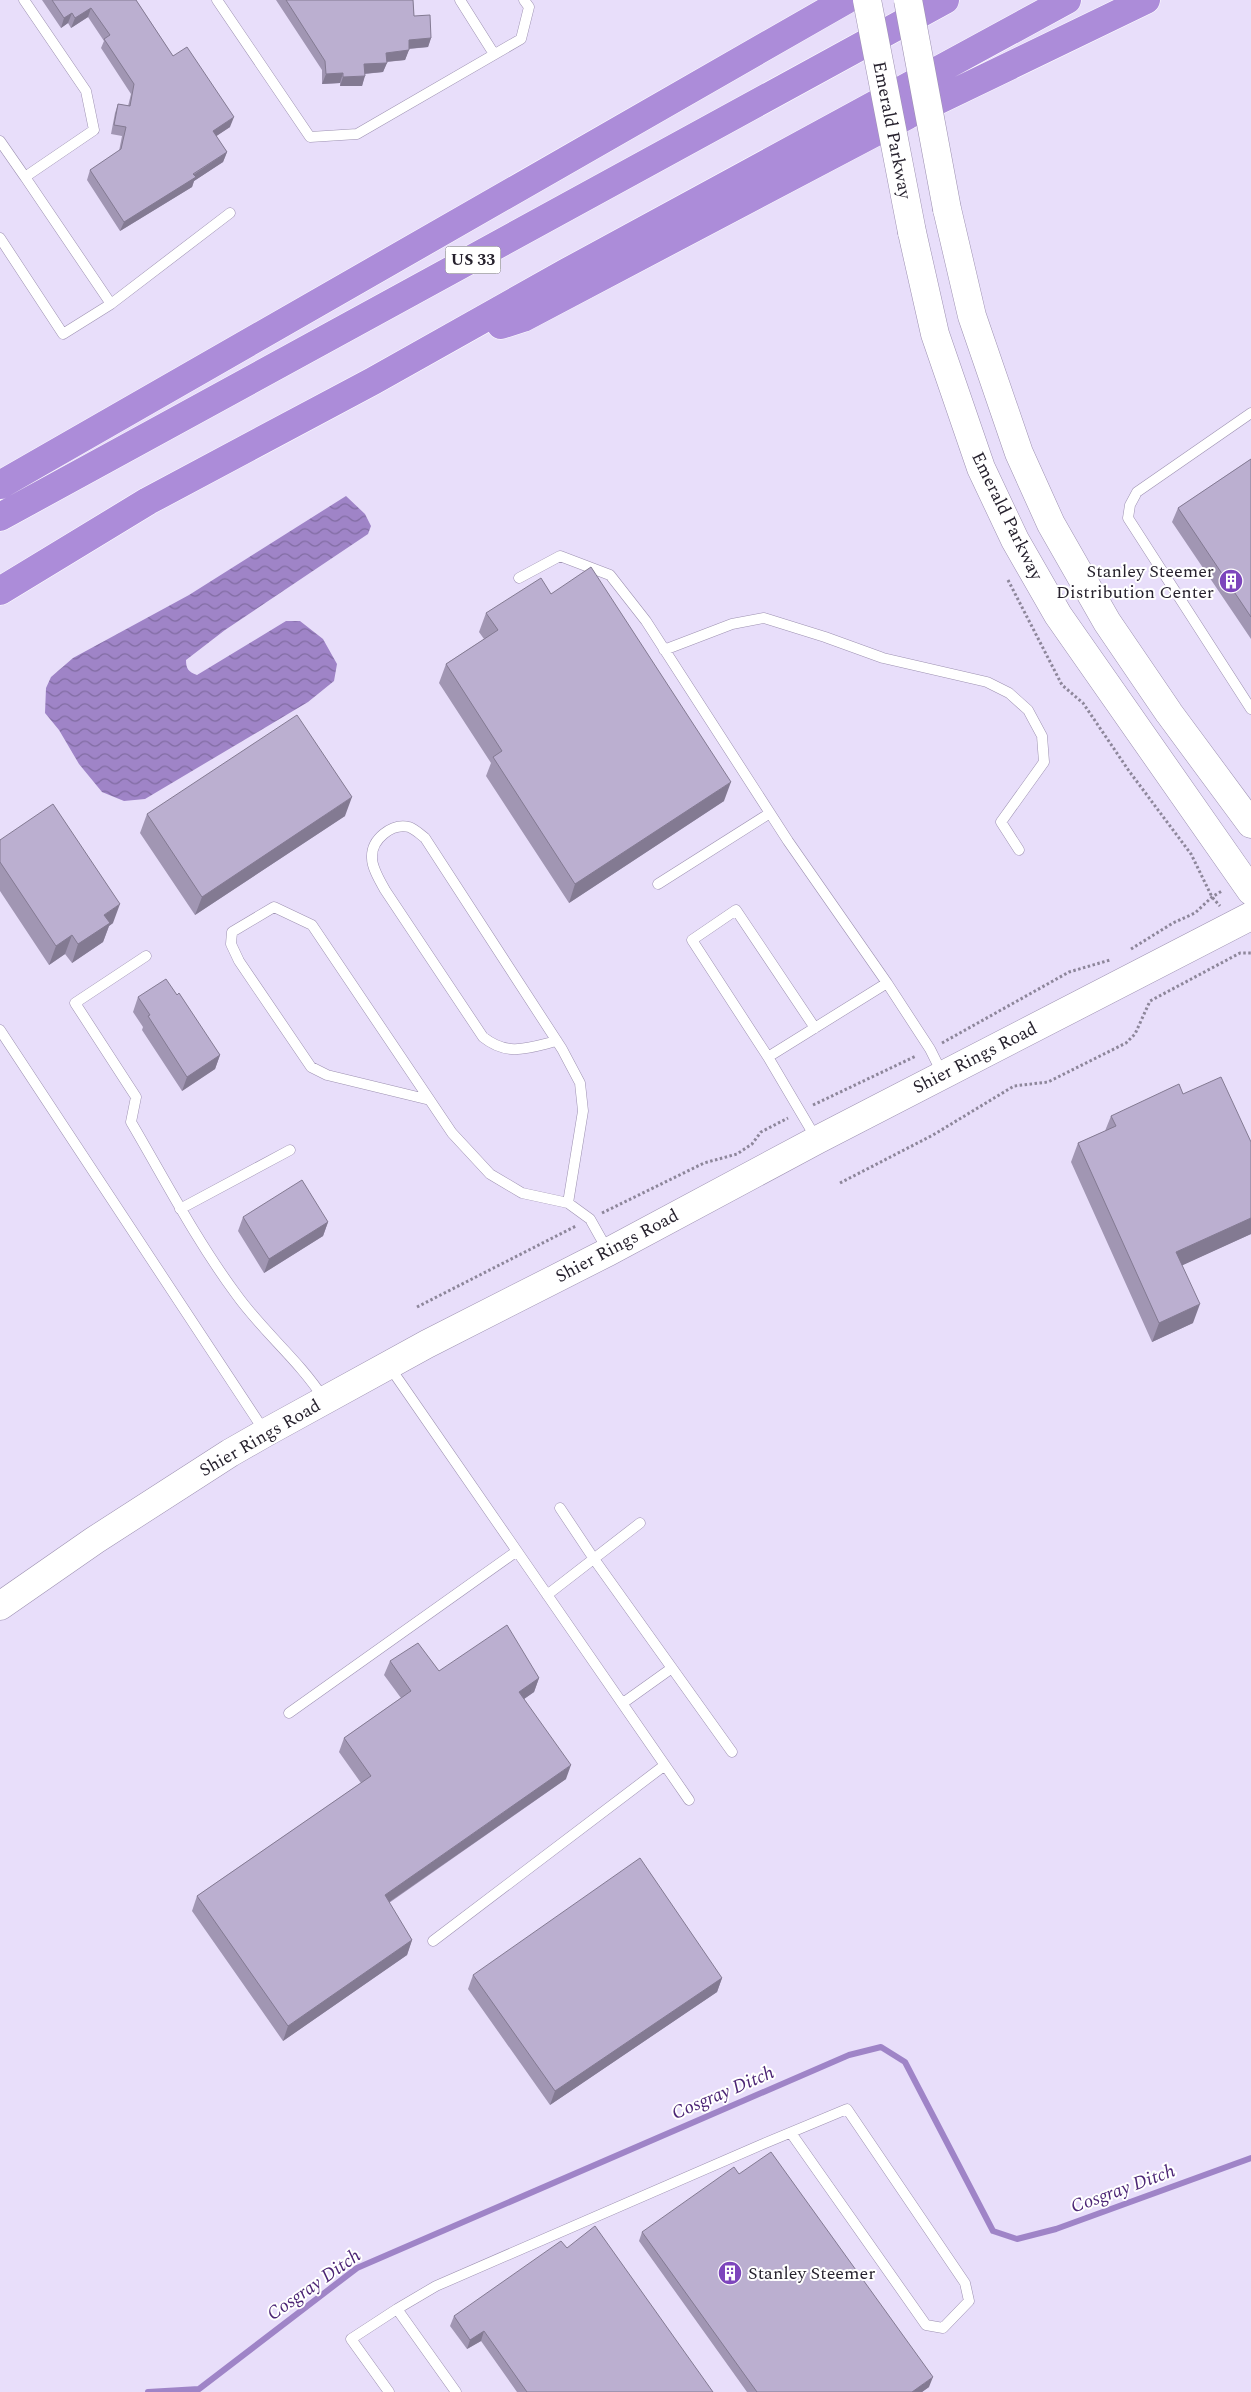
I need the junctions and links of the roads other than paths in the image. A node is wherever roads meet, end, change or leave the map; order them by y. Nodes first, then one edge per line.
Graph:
1 (24, 0) edge
2 (217, 0) edge
3 (460, 0) edge
4 (524, 0) edge
5 (846, 0) edge
6 (867, 0) edge
7 (908, 0) edge
8 (945, 0) edge
9 (1067, 0) edge
10 (1146, 0) edge
11 (494, 54) junction
12 (0, 141) edge
13 (25, 177) junction
14 (230, 213) dead end
15 (0, 238) edge
16 (111, 304) junction
17 (440, 343) junction
18 (1251, 413) edge
19 (0, 485) edge
20 (0, 517) edge
21 (519, 578) dead end
22 (0, 591) edge
23 (664, 650) junction
24 (1251, 709) edge
25 (770, 813) junction
26 (1251, 824) edge
27 (1019, 850) dead end
28 (658, 884) dead end
29 (1251, 891) edge
30 (1251, 916) edge
31 (146, 956) dead end
32 (887, 983) junction
33 (816, 1028) junction
34 (0, 1030) edge
35 (557, 1040) junction
36 (768, 1057) junction
37 (942, 1074) junction
38 (430, 1100) junction
39 (817, 1140) junction
40 (290, 1150) dead end
41 (568, 1203) junction
42 (180, 1209) junction
43 (608, 1252) junction
44 (388, 1365) junction
45 (325, 1400) junction
46 (265, 1433) junction
47 (560, 1508) dead end
48 (640, 1523) dead end
49 (517, 1551) junction
50 (594, 1559) junction
51 (548, 1595) junction
52 (0, 1606) edge
53 (672, 1668) junction
54 (622, 1703) junction
55 (290, 1713) dead end
56 (732, 1752) dead end
57 (666, 1765) junction
58 (689, 1800) dead end
59 (433, 1941) dead end
60 (791, 2133) junction
61 (397, 2309) junction
62 (389, 2392) edge
63 (456, 2392) edge

1 - 13 lane
2 - 11 lane
3 - 11 lane
4 - 11 lane
5 - 19 highway
6 - 29 main road, Emerald Parkway, bridge
7 - 26 main road, Emerald Parkway, bridge
8 - 20 highway, US 33
9 - 17 highway
10 - 17 highway
12 - 13 lane
13 - 16 lane
14 - 16 lane
15 - 16 lane
17 - 22 highway
18 - 24 lane
21 - 23 lane
23 - 25 lane
23 - 27 lane
25 - 28 lane
25 - 32 lane
30 - 37 main road, Shier Rings Road
31 - 42 lane
32 - 33 lane
32 - 37 lane
33 - 36 lane
33 - 36 lane
34 - 46 lane
35 - 35 lane
35 - 41 lane
36 - 39 lane
37 - 39 main road, Shier Rings Road
38 - 38 lane
38 - 41 lane
39 - 43 main road, Shier Rings Road
40 - 42 lane
41 - 43 lane
42 - 45 lane
43 - 44 main road, Shier Rings Road
44 - 45 main road, Shier Rings Road
44 - 49 lane
45 - 46 main road, Shier Rings Road
46 - 52 main road, Shier Rings Road
47 - 50 lane
48 - 50 lane
49 - 51 lane
49 - 55 lane
50 - 51 lane
50 - 53 lane
51 - 54 lane
53 - 54 lane
53 - 56 lane
54 - 57 lane
57 - 58 lane
57 - 59 lane
60 - 60 lane
60 - 61 lane
61 - 62 lane
61 - 63 lane

